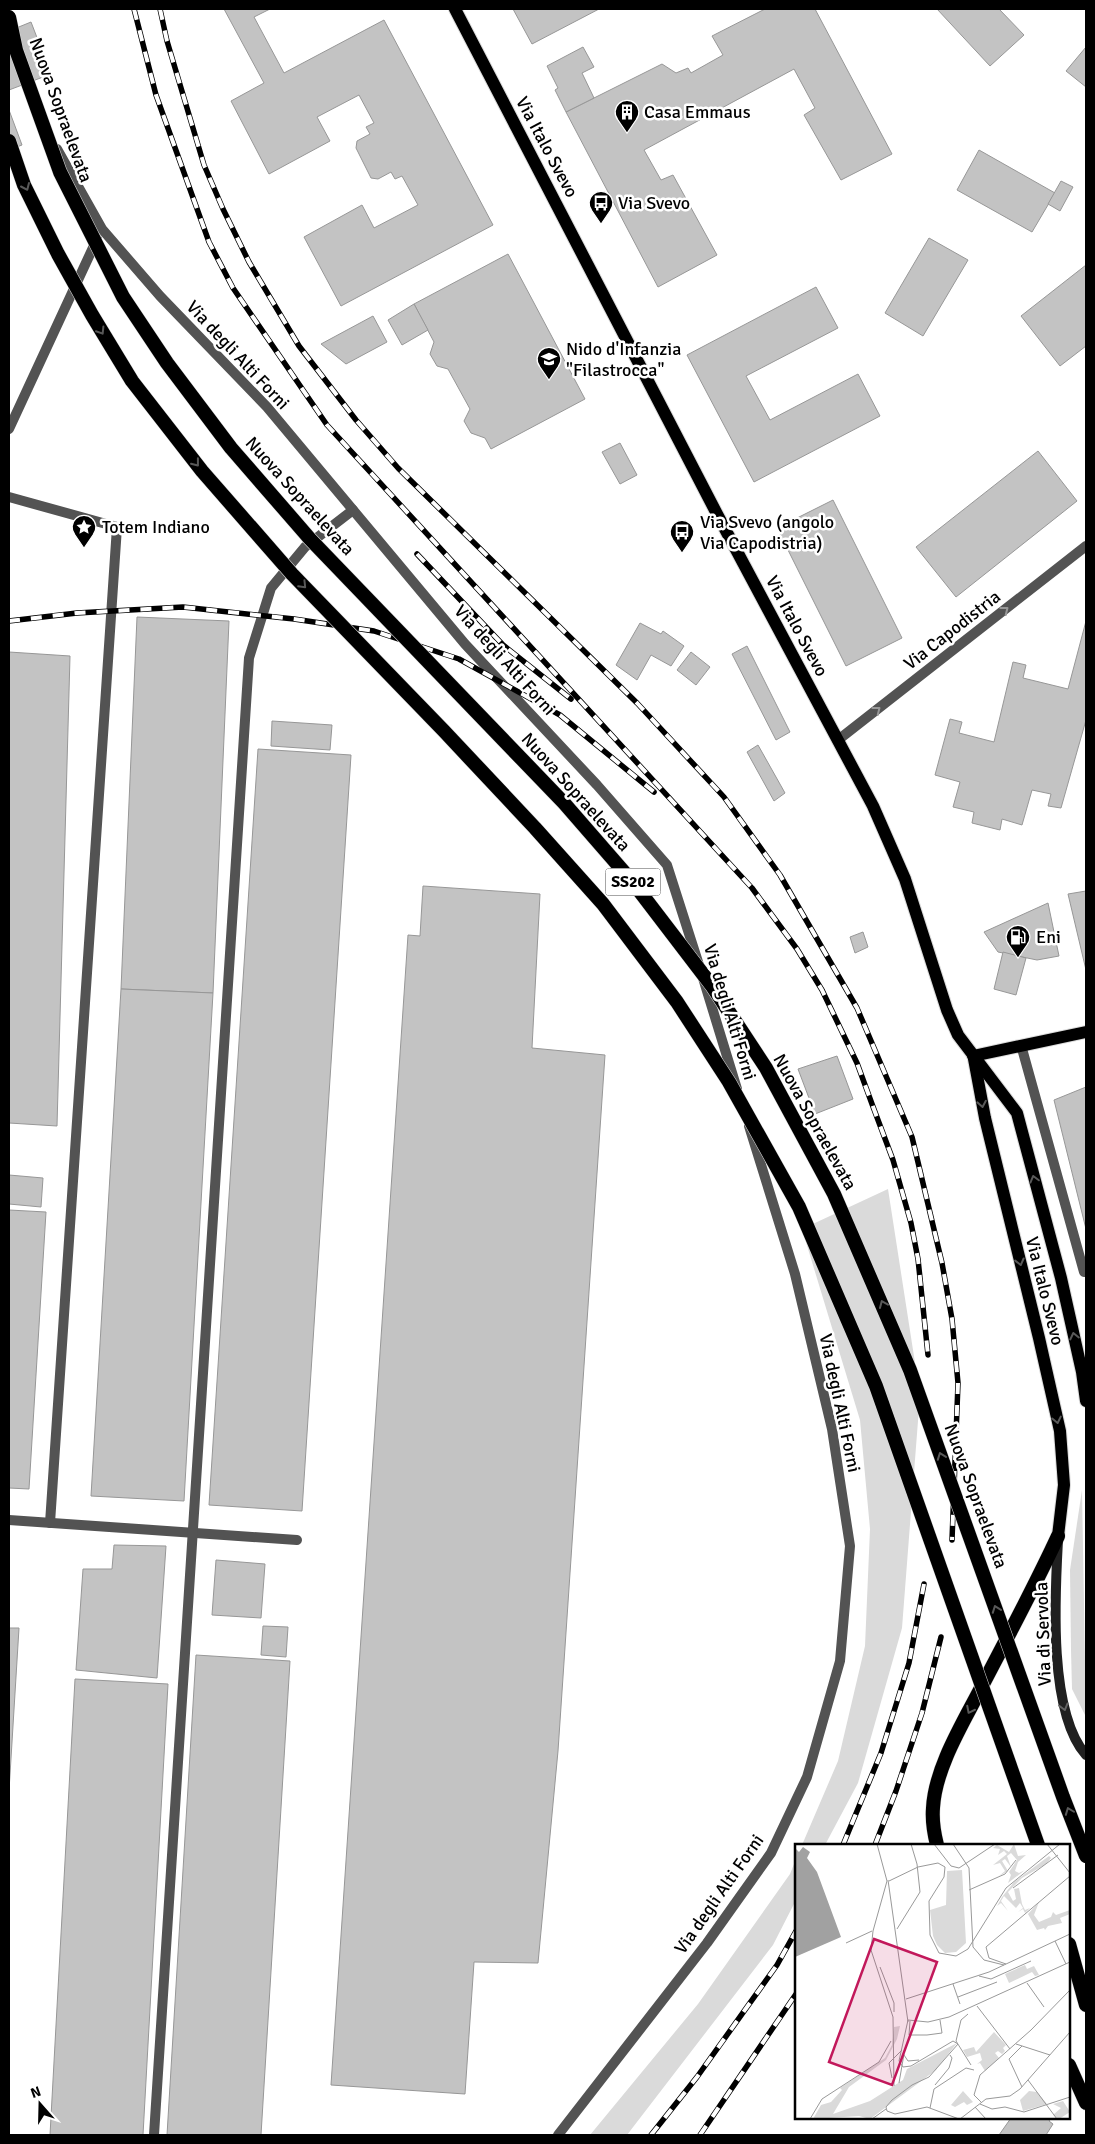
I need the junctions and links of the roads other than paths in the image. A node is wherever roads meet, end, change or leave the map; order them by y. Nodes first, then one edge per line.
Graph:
1 (455, 9) edge
2 (9, 17) edge
3 (9, 41) edge
4 (9, 141) edge
5 (102, 229) junction
6 (9, 429) edge
7 (9, 497) edge
8 (353, 510) junction
9 (1086, 546) edge
10 (838, 740) junction
11 (1086, 1032) edge
12 (1021, 1045) junction
13 (973, 1056) junction
14 (1086, 1271) edge
15 (1086, 1401) edge
16 (9, 1520) edge
17 (50, 1523) junction
18 (194, 1532) junction
19 (1058, 1536) junction
20 (297, 1540) dead end
21 (1086, 1755) edge
22 (938, 1844) edge
23 (1038, 1844) edge
24 (1086, 1856) edge
25 (1070, 1948) edge
26 (1086, 2005) edge
27 (1071, 2069) edge
28 (1086, 2103) edge
29 (154, 2135) edge
30 (558, 2135) edge

1 - 10 main road, Via Italo Svevo
24 -> 2 highway, Nuova Sopraelevata / SS202, bridge
3 - 5 street, Via degli Alti Forni
4 -> 23 highway, SS202, bridge
5 - 6 street
5 - 8 street, Via degli Alti Forni
7 - 17 street
8 - 18 street
8 - 30 street, Via degli Alti Forni
10 -> 9 street, Via Capodistria
10 - 13 main road, Via Italo Svevo
11 - 12 main road
12 - 13 main road
12 - 14 street
15 -> 13 main road, Via Italo Svevo
13 -> 19 main road, Via Italo Svevo
16 - 17 street
17 - 18 street
18 - 20 street
18 - 29 street
19 -> 21 main road, Via di Servola
19 -> 22 highway, bridge
25 - 26 highway
27 - 28 highway

